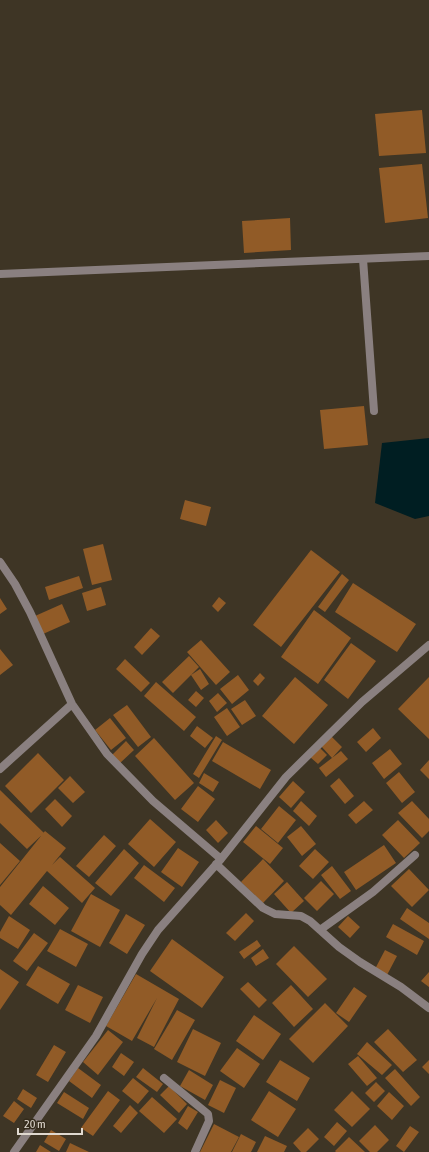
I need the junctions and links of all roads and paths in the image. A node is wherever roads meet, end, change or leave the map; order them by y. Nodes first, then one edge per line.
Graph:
1 (429, 256) edge
2 (363, 259) junction
3 (0, 274) edge
4 (374, 411) dead end
5 (0, 562) edge
6 (429, 644) edge
7 (72, 704) junction
8 (0, 769) edge
9 (414, 855) dead end
10 (218, 862) junction
11 (320, 930) junction
12 (429, 1008) edge
13 (164, 1078) dead end
14 (14, 1152) edge
15 (195, 1152) edge

1 - 2 street
2 - 3 street
2 - 4 street
5 - 7 street
6 - 10 street
7 - 8 street
7 - 10 street
9 - 11 street
10 - 11 street
10 - 14 street
11 - 12 street
13 - 15 street

